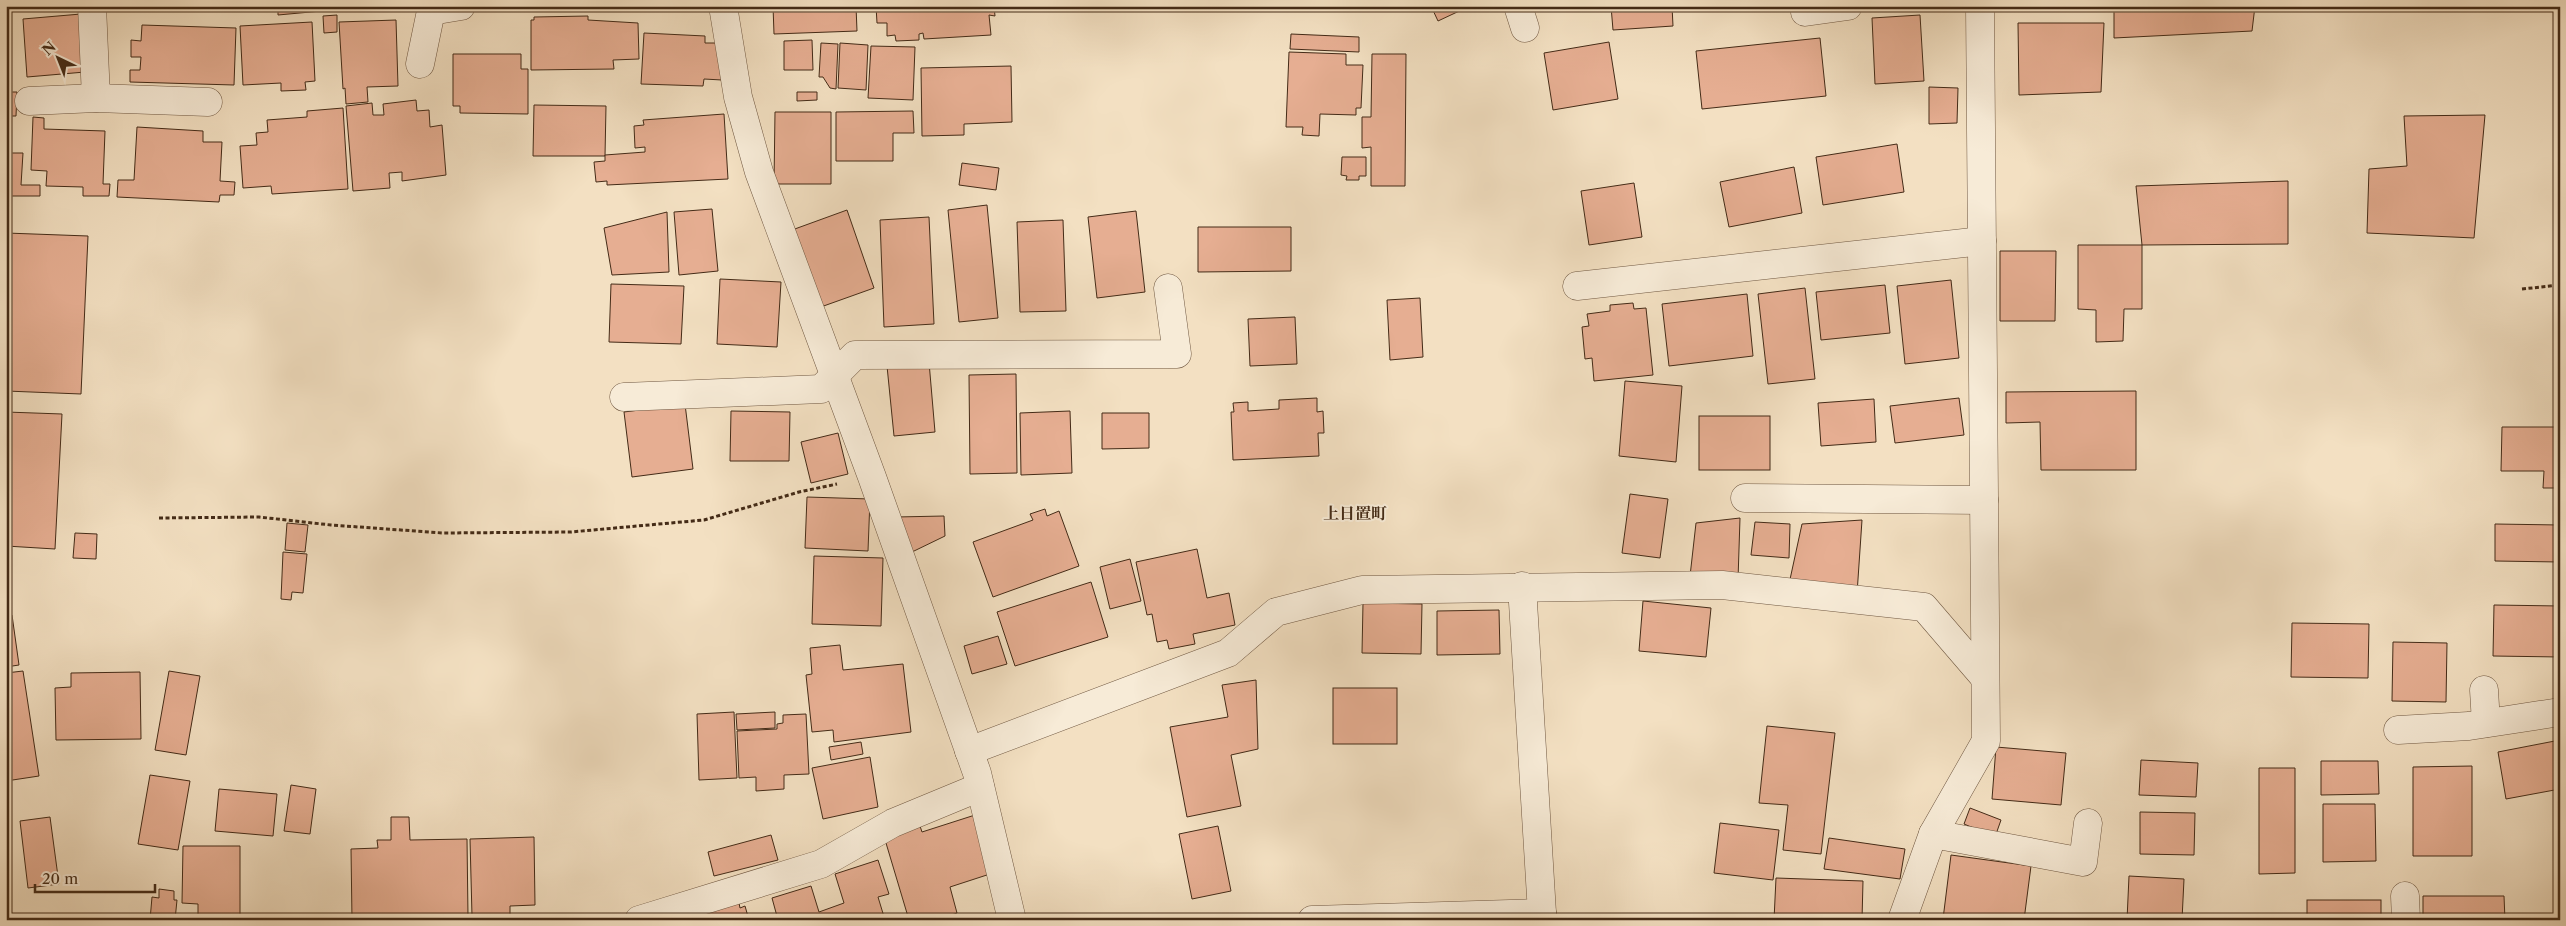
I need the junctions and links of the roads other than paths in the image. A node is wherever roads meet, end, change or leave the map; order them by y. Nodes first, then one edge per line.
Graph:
1 (89, 6) edge
2 (461, 6) edge
3 (722, 6) edge
4 (1848, 6) edge
5 (1980, 6) edge
6 (1805, 12) dead end
7 (420, 64) dead end
8 (96, 98) junction
9 (29, 101) dead end
10 (208, 102) dead end
11 (1982, 241) junction
12 (1577, 286) dead end
13 (1168, 288) dead end
14 (834, 374) junction
15 (624, 396) dead end
16 (1745, 498) dead end
17 (1984, 500) junction
18 (1522, 586) junction
19 (1986, 678) junction
20 (2484, 690) dead end
21 (2560, 712) edge
22 (2486, 723) junction
23 (2398, 730) dead end
24 (969, 751) junction
25 (980, 787) junction
26 (2088, 823) dead end
27 (1933, 834) junction
28 (1543, 916) edge
29 (639, 920) edge
30 (1012, 920) edge
31 (1312, 920) edge
32 (1902, 920) edge

1 - 8 street
2 - 7 street
3 - 14 street
4 - 6 street
5 - 11 street
8 - 9 street
8 - 10 street
11 - 12 street
11 - 17 street
13 - 14 street
14 - 15 street
14 - 24 street
16 - 17 street
17 - 19 street
18 - 19 street
18 - 24 street
18 - 28 street
19 - 27 street
20 - 22 street
21 - 22 street
22 - 23 street
24 - 25 street
25 - 29 street
25 - 30 street
26 - 27 street
27 - 32 street
28 - 31 street

